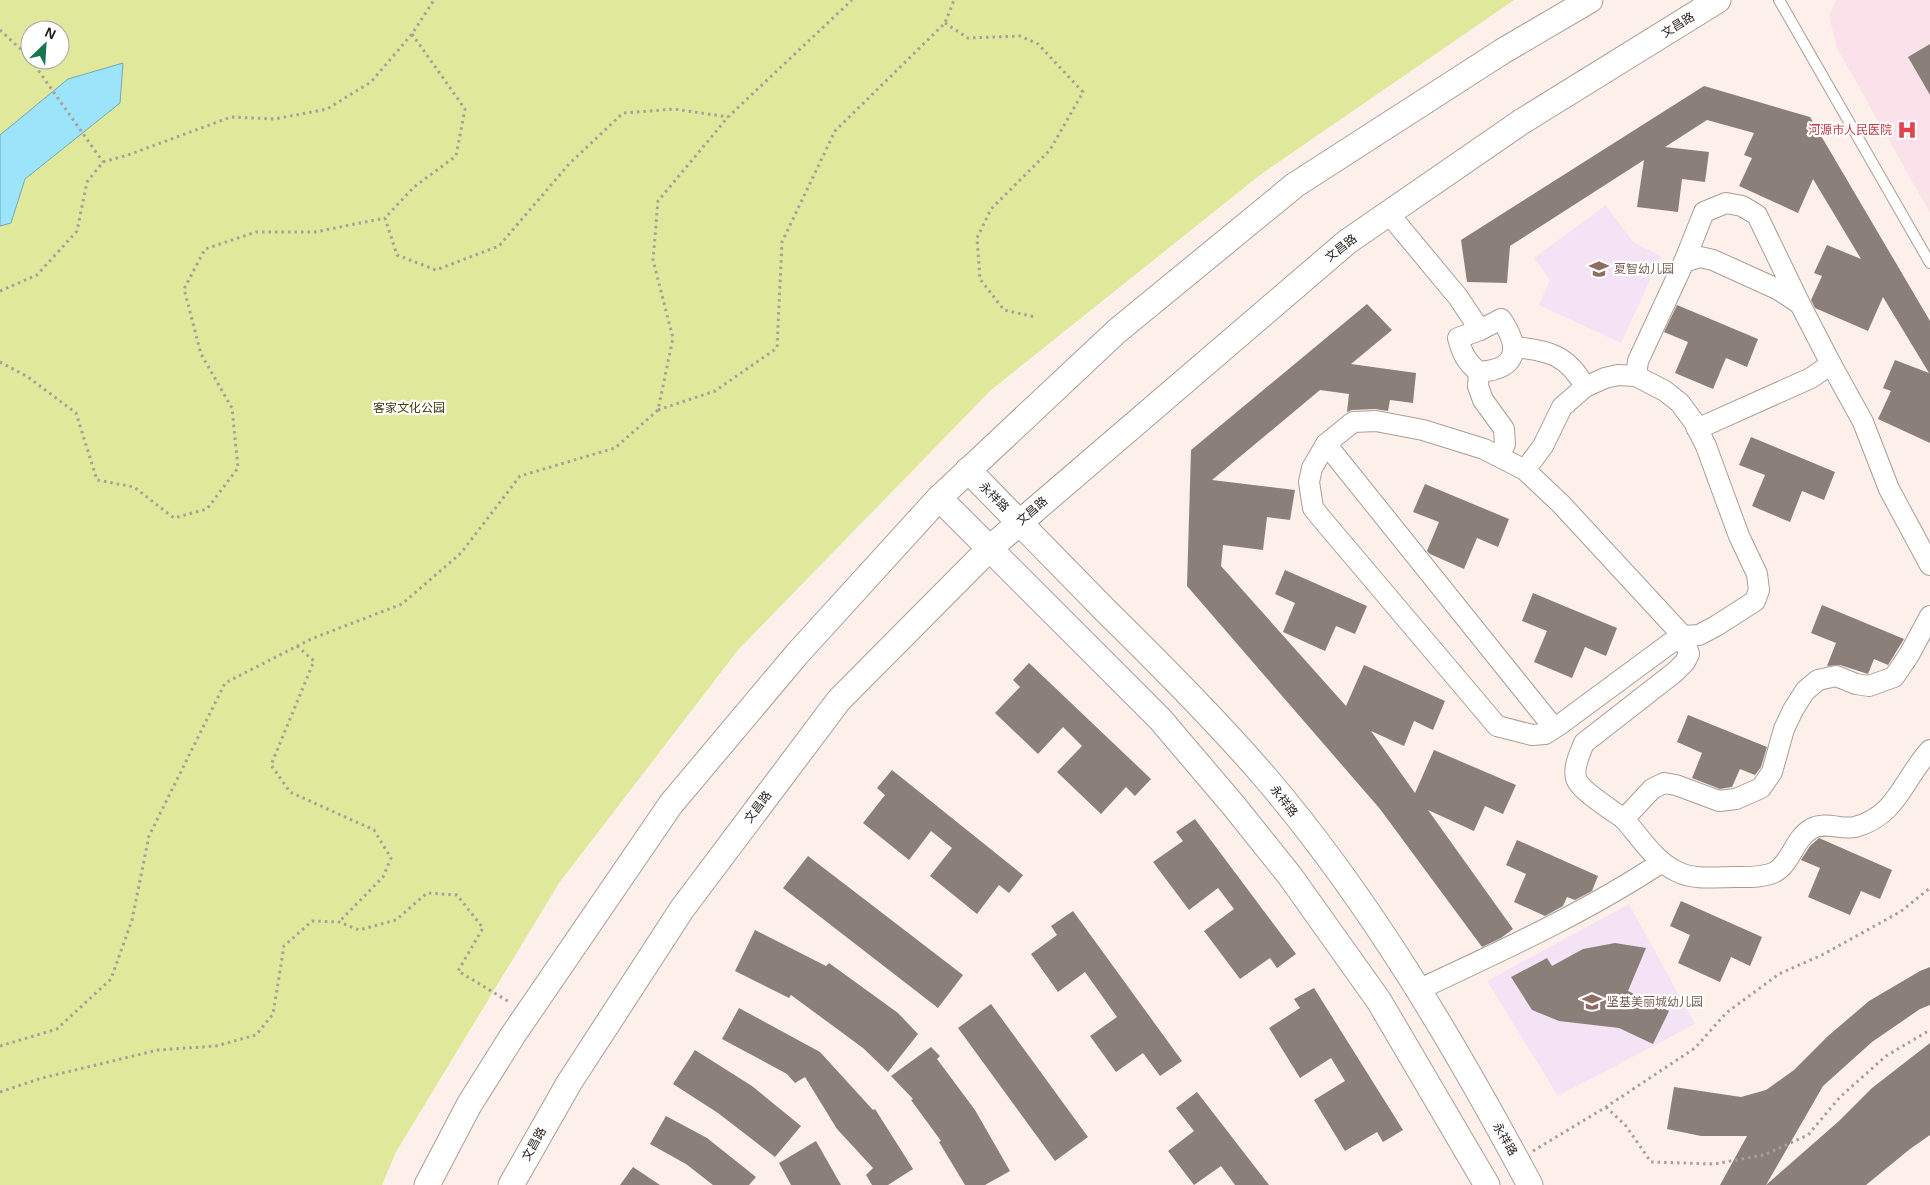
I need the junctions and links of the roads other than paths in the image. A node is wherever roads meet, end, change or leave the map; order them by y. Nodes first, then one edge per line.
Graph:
1 (1590, 0) edge
2 (1718, 0) edge
3 (1779, 0) edge
4 (1389, 214) junction
5 (1684, 262) junction
6 (1930, 263) edge
7 (1800, 304) junction
8 (1480, 330) junction
9 (1514, 347) junction
10 (1831, 364) junction
11 (1479, 372) junction
12 (1636, 376) junction
13 (1585, 387) junction
14 (1697, 429) junction
15 (1326, 444) junction
16 (1499, 456) junction
17 (968, 470) junction
18 (1525, 470) junction
19 (939, 498) junction
20 (1019, 522) junction
21 (989, 549) junction
22 (1930, 565) edge
23 (1930, 616) edge
24 (1683, 636) junction
25 (1554, 728) junction
26 (1930, 750) edge
27 (1624, 819) junction
28 (1662, 862) junction
29 (1418, 990) junction
30 (427, 1185) edge
31 (511, 1185) edge
32 (1487, 1185) edge
33 (1530, 1185) edge

1 - 17 street
2 - 4 street, 文昌路
3 - 6 lane
4 - 8 street
4 - 20 street, 文昌路
5 - 7 street
5 - 7 street
5 - 12 street
7 - 10 street
8 - 9 street
8 - 11 street
9 - 11 street
9 - 13 street
10 - 14 street
10 - 22 street
11 - 16 street
12 - 13 street
12 - 14 street
13 - 18 street
14 - 24 street
15 - 16 street
15 - 25 street
15 - 25 street
16 - 18 street
17 - 19 street
17 - 20 street, 永祥路
18 - 24 street
19 - 21 street
19 - 30 street
20 - 21 street, 文昌路
20 - 29 street, 永祥路
21 - 31 street, 文昌路
21 - 32 street
23 - 27 street
24 - 25 street
24 - 27 street
26 - 28 street
27 - 28 street
28 - 29 street
29 - 33 street, 永祥路

